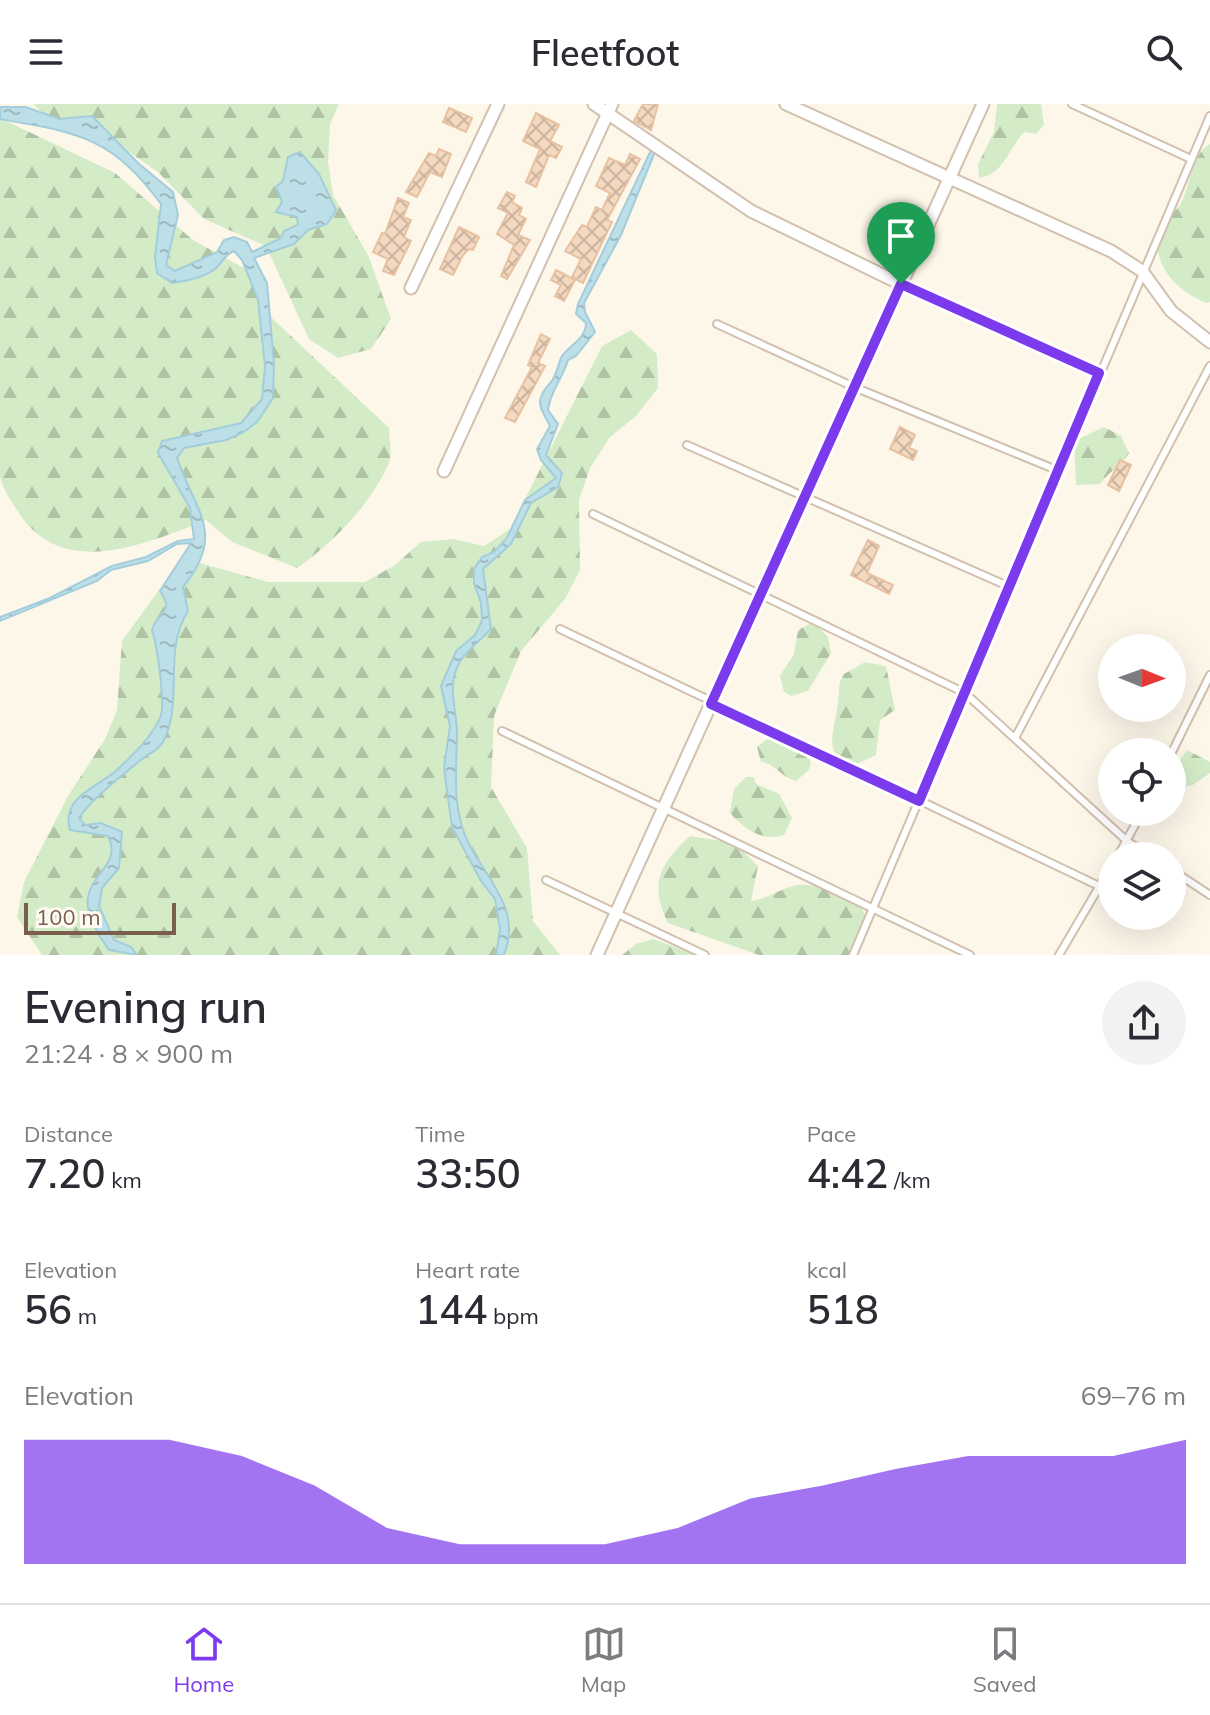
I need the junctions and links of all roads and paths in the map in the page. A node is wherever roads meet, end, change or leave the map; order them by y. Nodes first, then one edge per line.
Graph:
1 (498, 104) edge
2 (594, 104) edge
3 (786, 104) edge
4 (983, 104) edge
5 (1072, 104) edge
6 (610, 108) edge
7 (1210, 116) edge
8 (1191, 159) junction
9 (949, 179) junction
10 (1142, 271) junction
11 (901, 284) junction
12 (411, 288) dead end
13 (717, 324) dead end
14 (1210, 342) edge
15 (1210, 366) edge
16 (1099, 373) junction
17 (854, 387) junction
18 (687, 445) dead end
19 (444, 471) dead end
20 (1059, 471) junction
21 (806, 495) junction
22 (593, 514) dead end
23 (1010, 587) junction
24 (759, 597) junction
25 (560, 629) dead end
26 (1210, 675) edge
27 (965, 693) junction
28 (711, 704) junction
29 (502, 731) dead end
30 (1015, 738) junction
31 (1179, 738) edge
32 (919, 801) junction
33 (663, 809) junction
34 (1135, 826) edge
35 (1127, 841) joint
36 (1186, 879) edge
37 (546, 880) dead end
38 (1098, 886) edge
39 (1098, 888) edge
40 (1210, 895) edge
41 (873, 909) junction
42 (616, 913) junction
43 (597, 955) edge
44 (705, 955) edge
45 (853, 955) edge
46 (970, 955) edge
47 (1059, 955) edge

1 - 12 street
2 - 6 street
3 - 9 street
4 - 9 street
5 - 8 lane
6 - 11 street
6 - 19 street
7 - 8 lane
8 - 10 lane
9 - 10 street
9 - 11 street
10 - 14 street
10 - 16 lane
11 - 16 street
11 - 17 street
13 - 17 lane
15 - 30 lane
16 - 20 lane
17 - 20 lane
17 - 21 street
18 - 21 lane
20 - 23 lane
21 - 23 lane
21 - 24 street
22 - 24 lane
23 - 27 lane
24 - 27 lane
24 - 28 street
25 - 28 lane
26 - 31 lane
27 - 30 lane
27 - 32 lane
28 - 32 lane
28 - 33 street
29 - 33 lane
30 - 35 lane
32 - 38 lane
32 - 41 lane
33 - 41 lane
33 - 42 street
34 - 35 lane
36 - 40 lane
37 - 42 lane
39 - 47 lane
41 - 45 lane
41 - 46 lane
42 - 43 street
42 - 44 lane

